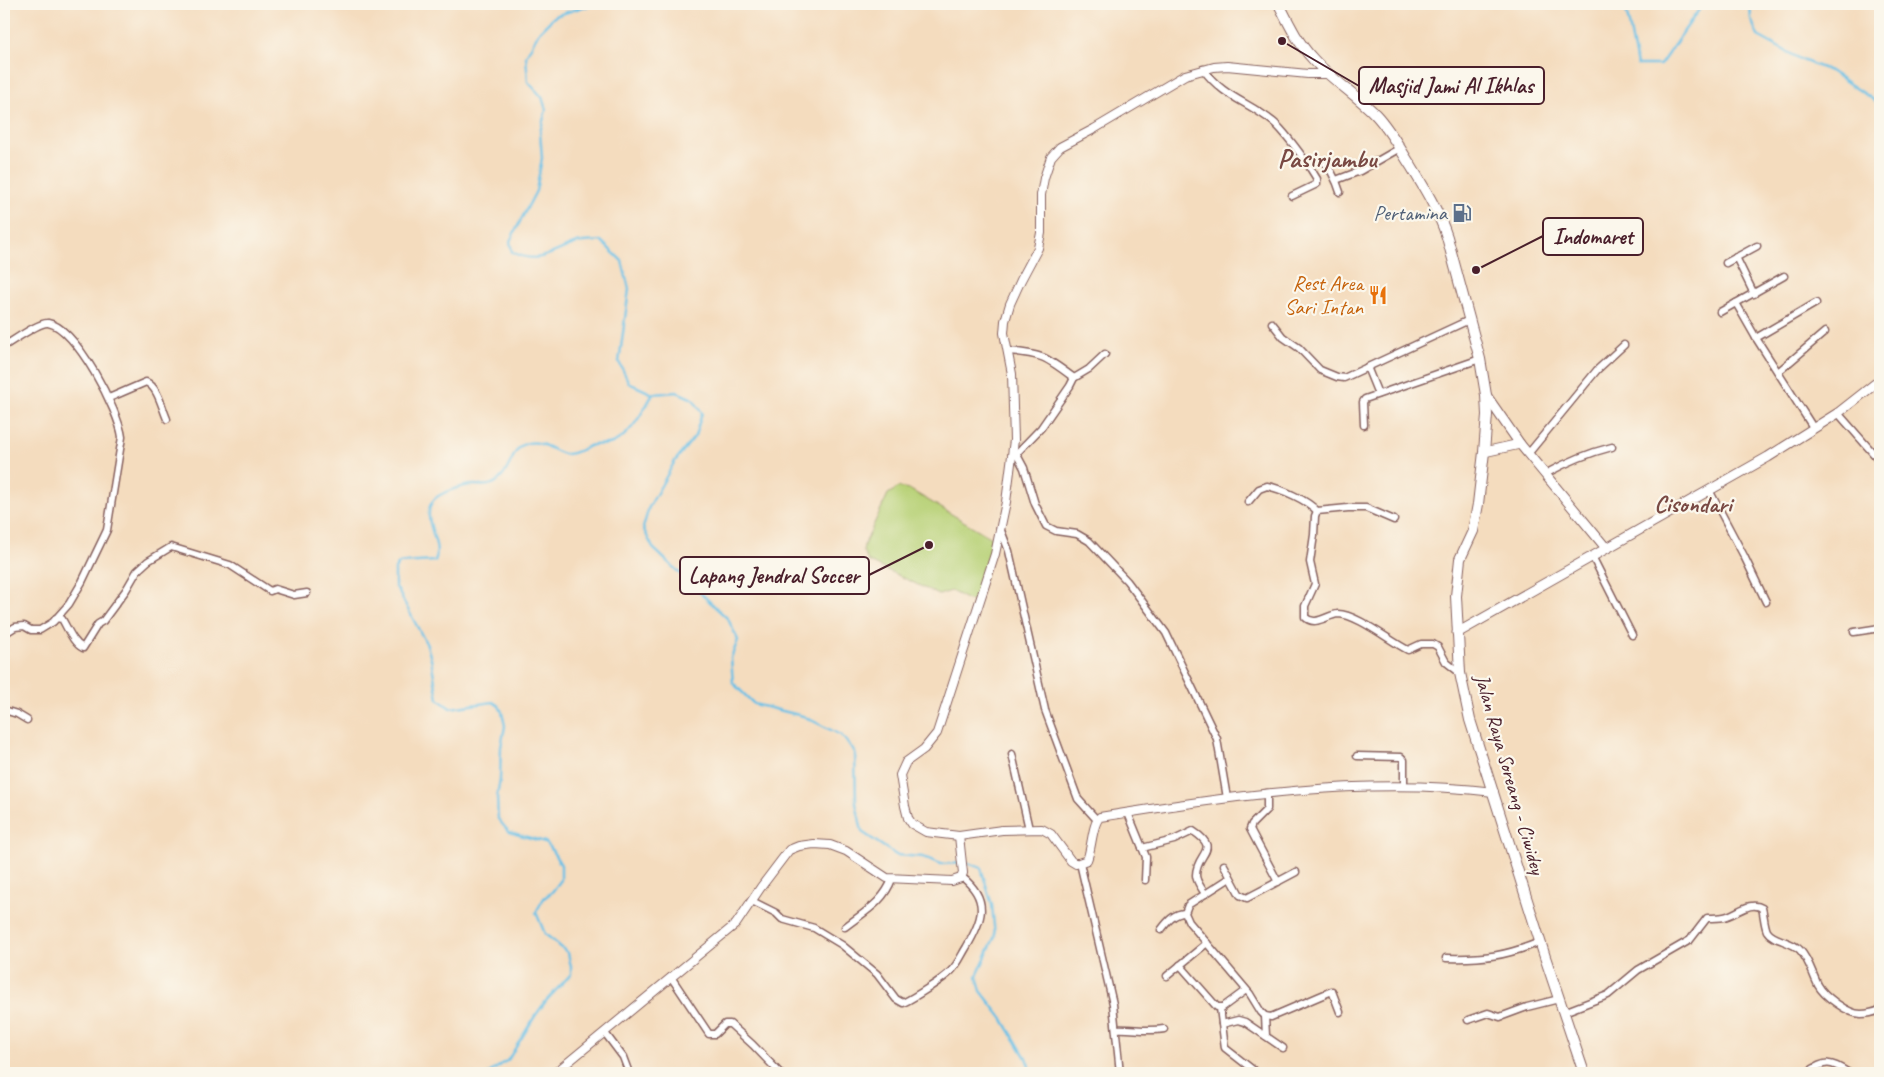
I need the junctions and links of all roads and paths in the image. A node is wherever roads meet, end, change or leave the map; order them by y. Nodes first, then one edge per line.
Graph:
1 (1280, 4) edge
2 (1203, 69) junction
3 (1330, 74) junction
4 (1400, 148) junction
5 (1307, 163) junction
6 (1336, 180) junction
7 (1340, 192) dead end
8 (1292, 196) dead end
9 (1757, 246) dead end
10 (1736, 257) junction
11 (1726, 263) dead end
12 (1784, 276) dead end
13 (1754, 294) junction
14 (1736, 303) junction
15 (1816, 303) dead end
16 (1720, 312) dead end
17 (1469, 320) junction
18 (1272, 323) dead end
19 (1825, 332) dead end
20 (1756, 338) junction
21 (1624, 345) dead end
22 (4, 346) edge
23 (1008, 351) junction
24 (1106, 354) dead end
25 (1480, 359) junction
26 (1367, 367) junction
27 (1778, 372) junction
28 (1074, 378) junction
29 (1880, 380) edge
30 (1378, 394) junction
31 (1486, 395) junction
32 (109, 398) junction
33 (1838, 413) junction
34 (167, 419) dead end
35 (1364, 425) dead end
36 (1814, 429) junction
37 (1520, 444) junction
38 (1612, 447) dead end
39 (1484, 452) junction
40 (1528, 454) junction
41 (1015, 456) junction
42 (1880, 461) edge
43 (1545, 474) junction
44 (1709, 490) junction
45 (1248, 502) dead end
46 (1317, 511) junction
47 (1394, 520) dead end
48 (1000, 528) junction
49 (1606, 548) junction
50 (1592, 556) junction
51 (307, 593) dead end
52 (1766, 602) dead end
53 (56, 618) junction
54 (1880, 628) edge
55 (1854, 632) dead end
56 (1457, 633) junction
57 (4, 634) edge
58 (1632, 635) dead end
59 (1460, 673) junction
60 (4, 710) edge
61 (27, 720) dead end
62 (1012, 754) dead end
63 (1357, 756) dead end
64 (1404, 786) junction
65 (1494, 792) junction
66 (1266, 793) junction
67 (1227, 798) junction
68 (1128, 813) junction
69 (1097, 820) junction
70 (1030, 829) junction
71 (958, 836) junction
72 (1142, 848) junction
73 (1080, 864) junction
74 (1224, 865) dead end
75 (1296, 872) dead end
76 (962, 877) junction
77 (892, 878) junction
78 (1230, 878) junction
79 (1145, 880) dead end
80 (1278, 882) junction
81 (1205, 894) junction
82 (752, 901) junction
83 (1185, 913) junction
84 (845, 927) dead end
85 (1161, 930) dead end
86 (1540, 942) junction
87 (1207, 943) junction
88 (1446, 958) dead end
89 (1180, 965) junction
90 (1167, 976) dead end
91 (671, 977) junction
92 (1246, 990) junction
93 (1559, 1000) junction
94 (1220, 1008) junction
95 (1880, 1010) edge
96 (1340, 1012) dead end
97 (1564, 1012) junction
98 (1265, 1016) junction
99 (1468, 1020) dead end
100 (1222, 1024) junction
101 (1116, 1029) junction
102 (1164, 1029) dead end
103 (605, 1033) junction
104 (1266, 1036) junction
105 (1283, 1048) dead end
106 (555, 1073) edge
107 (629, 1073) edge
108 (780, 1073) edge
109 (1120, 1073) edge
110 (1257, 1073) edge
111 (1584, 1073) edge
112 (1807, 1073) edge
113 (1849, 1073) edge

1 - 3 highway, Jalan Raya Soreang - Ciwidey
2 - 3 street
2 - 5 street
2 - 23 street
3 - 4 highway, Jalan Raya Soreang - Ciwidey
4 - 6 street
4 - 17 highway, Jalan Raya Soreang - Ciwidey
5 - 6 street
5 - 8 street
6 - 7 street
9 - 10 street
10 - 11 street
10 - 13 street
12 - 13 street
13 - 14 street
14 - 16 street
14 - 20 street
15 - 20 street
17 - 25 highway, Jalan Raya Soreang - Ciwidey
17 - 26 street
18 - 26 street
19 - 27 street
20 - 27 street
21 - 40 street
22 - 32 street
23 - 28 street
23 - 41 street
24 - 28 street
25 - 30 street
25 - 31 highway, Jalan Raya Soreang - Ciwidey
26 - 30 street
27 - 36 street
28 - 41 street
29 - 33 main road
30 - 35 street
31 - 37 main road
31 - 39 highway, Jalan Raya Soreang - Ciwidey
32 - 34 street
32 - 53 street
33 - 36 main road
33 - 42 street
36 - 44 main road
37 - 39 main road
37 - 40 main road
38 - 43 street
39 - 56 highway, Jalan Raya Soreang - Ciwidey
40 - 43 main road
41 - 48 street
41 - 67 street
43 - 49 main road
44 - 49 main road
44 - 52 street
45 - 46 street
46 - 47 street
46 - 59 street
48 - 69 street
48 - 71 street
49 - 50 main road
50 - 56 main road
50 - 58 street
51 - 53 street
53 - 57 street
54 - 55 street
56 - 59 highway, Jalan Raya Soreang - Ciwidey
59 - 65 highway, Jalan Raya Soreang - Ciwidey
60 - 61 street
62 - 70 street
63 - 64 street
64 - 65 street
64 - 66 street
65 - 86 highway, Jalan Raya Soreang - Ciwidey
66 - 67 street
66 - 80 street
67 - 68 street
68 - 69 street
68 - 72 street
69 - 73 street
70 - 71 street
70 - 73 street
71 - 76 street
72 - 79 street
72 - 81 street
73 - 101 street
74 - 78 street
75 - 80 street
76 - 77 street
76 - 82 street
77 - 82 street
77 - 84 street
78 - 80 street
78 - 81 street
81 - 83 street
82 - 91 street
83 - 85 street
83 - 87 street
86 - 88 street
86 - 93 highway, Jalan Raya Soreang - Ciwidey
87 - 89 street
87 - 92 street
89 - 90 street
89 - 94 street
91 - 103 street
91 - 108 street
92 - 94 street
92 - 98 street
93 - 97 highway, Jalan Raya Soreang - Ciwidey
93 - 99 street
94 - 100 street
95 - 97 street
96 - 98 street
97 - 111 highway, Jalan Raya Soreang - Ciwidey
98 - 104 street
100 - 104 street
100 - 110 street
101 - 102 street
101 - 109 street
103 - 106 street
103 - 107 street
104 - 105 street
112 - 113 street

